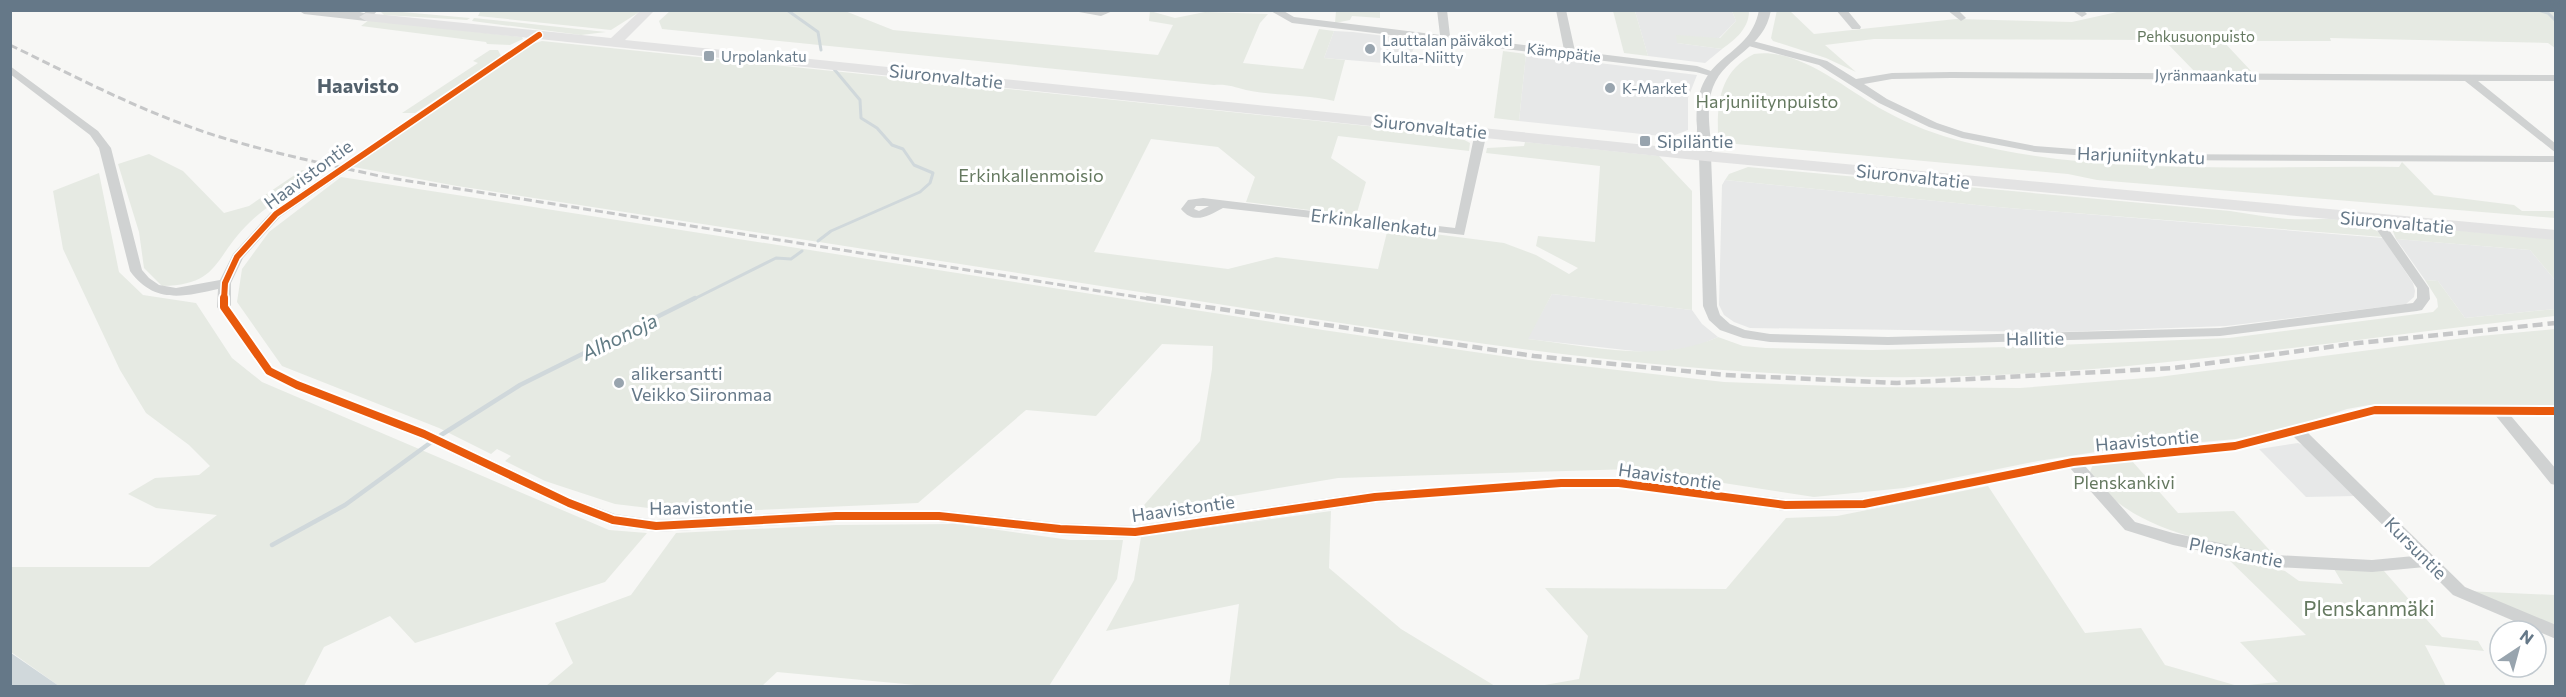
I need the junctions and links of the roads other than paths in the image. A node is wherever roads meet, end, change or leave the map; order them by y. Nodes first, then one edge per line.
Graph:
1 (304, 10) edge
2 (649, 10) edge
3 (1073, 10) edge
4 (1110, 10) edge
5 (1274, 10) edge
6 (1442, 10) edge
7 (1561, 10) edge
8 (1765, 10) edge
9 (1841, 10) edge
10 (1952, 10) edge
11 (370, 14) edge
12 (1961, 18) dead end
13 (1856, 27) dead end
14 (539, 35) junction
15 (1445, 38) junction
16 (615, 42) junction
17 (1749, 43) junction
18 (1570, 53) junction
19 (10, 69) edge
20 (1714, 74) junction
21 (2467, 77) junction
22 (2556, 78) edge
23 (1857, 82) junction
24 (1481, 132) junction
25 (2556, 150) edge
26 (1705, 156) junction
27 (2556, 159) edge
28 (1222, 204) dead end
29 (2376, 220) junction
30 (2556, 235) edge
31 (225, 283) junction
32 (2498, 409) junction
33 (2556, 411) edge
34 (2298, 432) junction
35 (2073, 462) junction
36 (2556, 480) edge
37 (2428, 561) junction
38 (2556, 632) edge

1 - 11 street, Siuronvaltatie
2 - 16 main road
3 - 4 street
5 - 15 street, Kämppätie
6 - 15 street
7 - 18 street
8 - 17 street
9 - 13 street
10 - 12 street
11 - 14 main road, Siuronvaltatie
14 - 16 main road, Siuronvaltatie
14 - 31 street, Haavistontie
15 - 18 street, Kämppätie
16 - 24 main road, Siuronvaltatie
17 - 20 street
17 - 23 street, Harjuniitynkatu
18 - 20 street, Kämppätie
19 - 31 street
20 - 26 street
21 - 22 street, Jyränmaankatu
21 - 23 street, Jyränmaankatu
21 - 25 street
23 - 27 street, Harjuniitynkatu
24 - 26 main road, Siuronvaltatie
24 - 28 street, Erkinkallenkatu
26 - 29 main road, Siuronvaltatie
26 - 29 street, Hallitie
29 - 30 main road, Siuronvaltatie
31 - 35 street, Haavistontie
32 - 33 street, Haavistontie
32 - 34 street, Haavistontie
32 - 36 street
34 - 35 street, Haavistontie
34 - 37 street, Kursuntie
35 - 37 street, Plenskantie
37 - 38 street, Kursuntie

